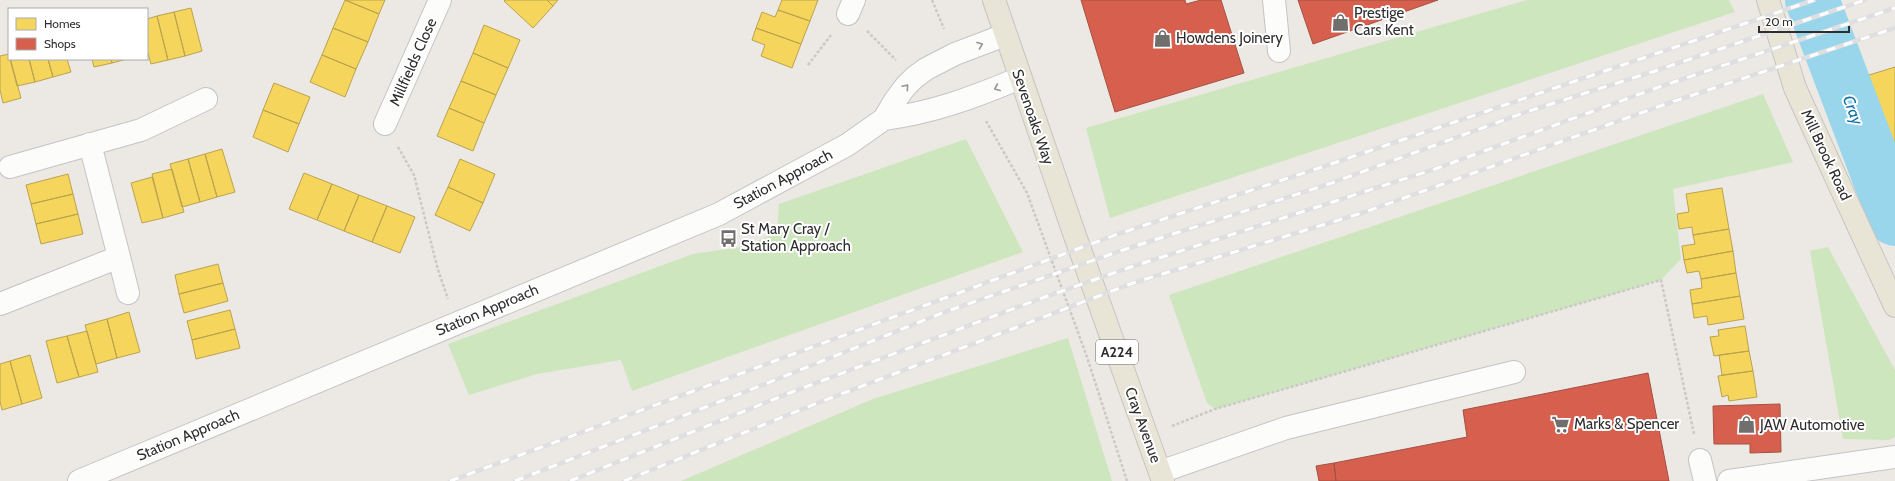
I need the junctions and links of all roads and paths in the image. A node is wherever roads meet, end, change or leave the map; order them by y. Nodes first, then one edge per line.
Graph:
1 (440, 0) edge
2 (932, 0) edge
3 (994, 0) edge
4 (1274, 0) edge
5 (1768, 0) edge
6 (851, 7) edge
7 (946, 31) dead end
8 (1005, 35) junction
9 (1279, 51) dead end
10 (808, 65) dead end
11 (914, 77) junction
12 (1020, 78) junction
13 (206, 99) dead end
14 (984, 116) dead end
15 (884, 119) junction
16 (385, 124) joint
17 (90, 144) junction
18 (10, 167) dead end
19 (1074, 233) joint
20 (119, 257) junction
21 (438, 270) dead end
22 (128, 293) dead end
23 (0, 304) edge
24 (1895, 306) edge
25 (1514, 372) dead end
26 (1895, 457) edge
27 (1162, 476) edge
28 (79, 481) edge
29 (1127, 481) edge
30 (1729, 481) edge

1 - 16 street, Millfields Close
2 - 7 path
3 - 8 main road, Sevenoaks Way / A224
4 - 9 street
5 - 24 main road, Mill Brook Road
6 - 10 path
6 - 11 path
11 -> 8 street, Station Approach
8 - 12 main road, Sevenoaks Way / A224
15 -> 11 street, Station Approach
12 -> 15 street, Station Approach
12 - 19 main road, Sevenoaks Way / A224
13 - 17 street
14 - 29 path
15 - 28 street, Station Approach
16 - 21 path
17 - 18 street
17 - 20 street
19 - 27 main road, Cray Avenue / A224
20 - 22 street
20 - 23 street
25 - 27 street
26 - 30 street

